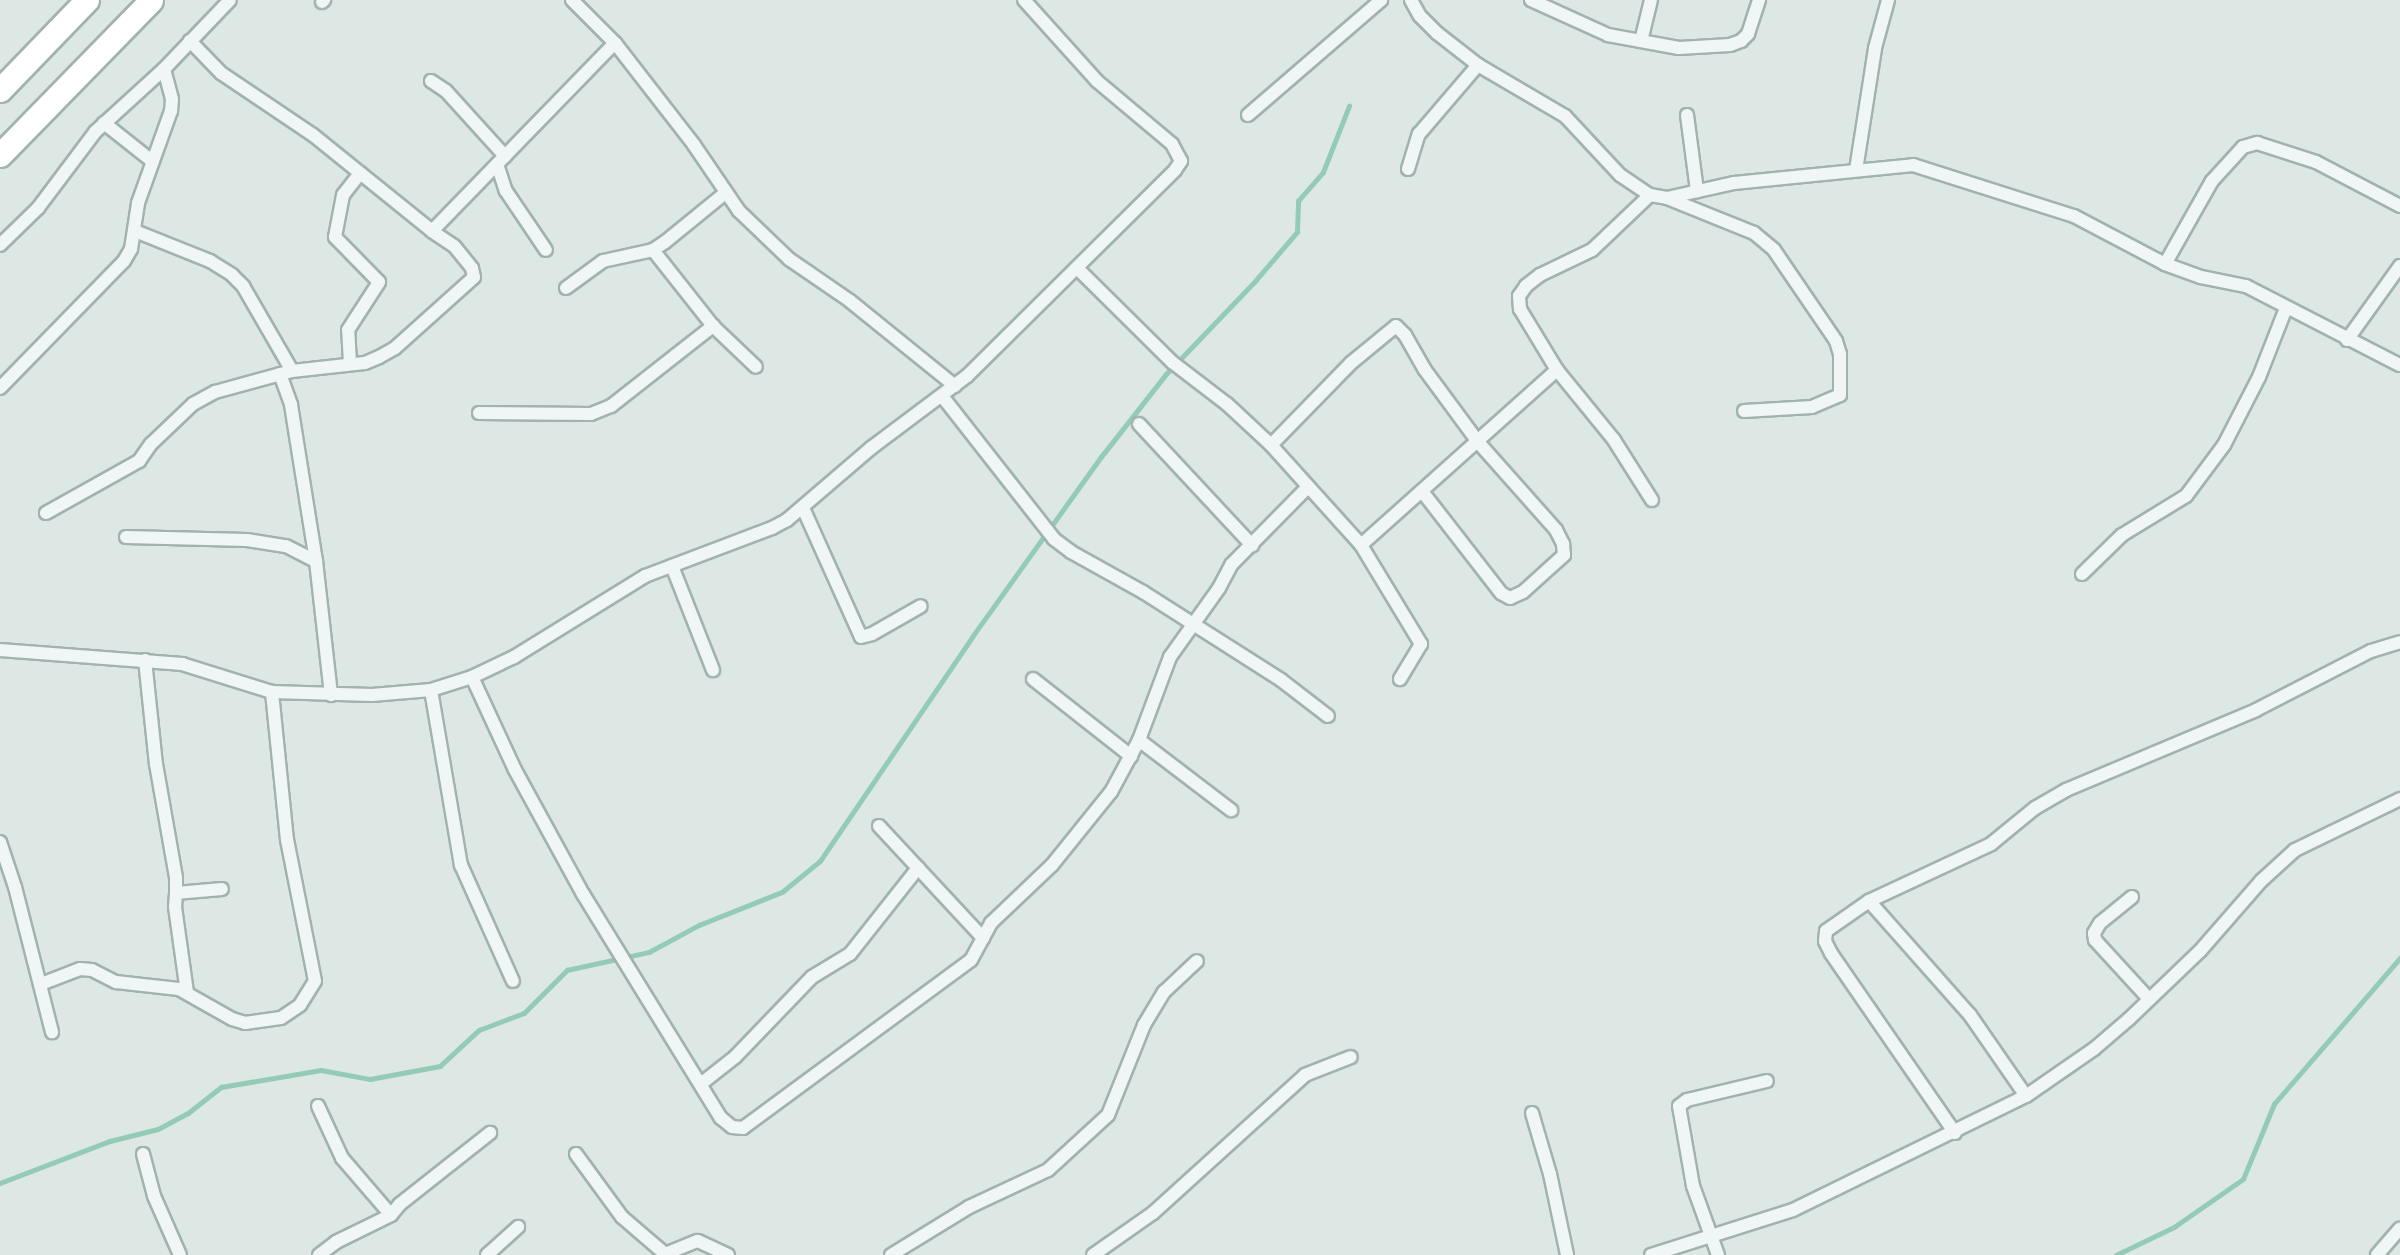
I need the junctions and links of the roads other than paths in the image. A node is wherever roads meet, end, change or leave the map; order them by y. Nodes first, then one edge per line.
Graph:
1 (88, 0) edge
2 (151, 0) edge
3 (230, 0) edge
4 (572, 0) edge
5 (1024, 0) edge
6 (1381, 0) edge
7 (1410, 0) edge
8 (1531, 0) edge
9 (1651, 0) edge
10 (1759, 0) edge
11 (1888, 0) edge
12 (1549, 4) edge
13 (190, 41) junction
14 (1641, 41) junction
15 (615, 43) junction
16 (1478, 65) junction
17 (164, 69) junction
18 (432, 81) dead end
19 (0, 90) edge
20 (1248, 115) dead end
21 (1687, 115) dead end
22 (104, 123) junction
23 (0, 155) edge
24 (501, 160) junction
25 (152, 161) junction
26 (1408, 169) dead end
27 (1856, 170) junction
28 (360, 173) junction
29 (1697, 191) junction
30 (725, 193) junction
31 (1650, 195) junction
32 (1667, 198) junction
33 (2400, 206) edge
34 (135, 231) junction
35 (432, 231) junction
36 (0, 245) edge
37 (546, 250) dead end
38 (653, 250) junction
39 (2165, 264) junction
40 (2400, 266) edge
41 (1077, 268) junction
42 (566, 288) dead end
43 (2286, 308) junction
44 (713, 326) junction
45 (2347, 340) junction
46 (350, 364) junction
47 (2400, 365) edge
48 (756, 368) dead end
49 (1557, 370) junction
50 (286, 373) junction
51 (955, 386) junction
52 (0, 388) edge
53 (942, 396) junction
54 (1744, 411) dead end
55 (479, 413) dead end
56 (1139, 424) dead end
57 (1478, 442) junction
58 (1271, 445) junction
59 (1308, 487) junction
60 (1422, 491) junction
61 (1652, 500) dead end
62 (803, 508) junction
63 (46, 513) dead end
64 (126, 537) dead end
65 (1252, 545) junction
66 (1361, 545) junction
67 (316, 561) junction
68 (672, 566) junction
69 (2082, 574) dead end
70 (921, 606) dead end
71 (1191, 624) junction
72 (2400, 642) edge
73 (0, 650) edge
74 (145, 660) junction
75 (713, 670) dead end
76 (472, 677) junction
77 (1032, 679) dead end
78 (1400, 679) dead end
79 (430, 690) junction
80 (272, 692) junction
81 (331, 695) junction
82 (1328, 716) dead end
83 (1139, 740) junction
84 (1131, 756) junction
85 (2400, 799) edge
86 (1231, 810) dead end
87 (878, 826) dead end
88 (0, 842) edge
89 (918, 868) junction
90 (222, 889) dead end
91 (176, 893) junction
92 (2132, 897) dead end
93 (1869, 901) junction
94 (983, 938) junction
95 (1197, 961) dead end
96 (513, 981) dead end
97 (41, 984) junction
98 (187, 992) junction
99 (2149, 999) junction
100 (52, 1032) dead end
101 (1351, 1057) dead end
102 (1768, 1081) dead end
103 (702, 1083) junction
104 (2026, 1096) junction
105 (318, 1106) dead end
106 (1532, 1113) dead end
107 (490, 1133) dead end
108 (1955, 1133) junction
109 (143, 1154) dead end
110 (576, 1154) dead end
111 (391, 1215) junction
112 (518, 1227) dead end
113 (2400, 1229) edge
114 (1711, 1236) junction
115 (180, 1255) edge
116 (319, 1255) edge
117 (487, 1255) edge
118 (728, 1255) edge
119 (891, 1255) edge
120 (1093, 1255) edge
121 (1567, 1255) edge
122 (1651, 1255) edge
123 (1718, 1255) edge
124 (2377, 1255) edge

1 - 19 highway
2 - 23 highway
3 - 13 street
4 - 15 street
5 - 41 street
6 - 20 street
7 - 16 street
8 - 12 street
9 - 14 street
10 - 14 street
11 - 27 street
12 - 14 street
13 - 17 street
13 - 28 street
15 - 24 street
15 - 30 street
16 - 26 street
16 - 31 street
17 - 22 street
17 - 25 street
18 - 24 street
21 - 29 street
22 - 25 street
22 - 36 street
24 - 35 street
24 - 37 street
25 - 34 street
27 - 29 street
27 - 39 street
28 - 35 street
28 - 46 street
29 - 32 street
30 - 38 street
30 - 51 street
31 - 32 street
31 - 49 street
32 - 54 street
33 - 39 street
34 - 50 street
34 - 52 street
35 - 46 street
38 - 42 street
38 - 44 street
39 - 43 street
40 - 45 street
41 - 51 street
41 - 58 street
43 - 45 street
43 - 69 street
44 - 48 street
44 - 55 street
45 - 47 street
46 - 50 street
49 - 57 street
49 - 61 street
50 - 63 street
50 - 67 street
51 - 53 street
53 - 62 street
53 - 71 street
56 - 65 street
57 - 58 street
57 - 60 street
57 - 60 street
58 - 59 street
59 - 65 street
59 - 66 street
60 - 66 street
62 - 68 street
62 - 70 street
64 - 67 street
65 - 71 street
66 - 78 street
67 - 81 street
68 - 75 street
68 - 76 street
71 - 82 street
71 - 83 street
72 - 93 street
73 - 74 street
74 - 80 street
74 - 91 street
76 - 79 street
76 - 103 street
77 - 84 street
79 - 81 street
79 - 96 street
80 - 81 street
80 - 98 street
83 - 84 street
83 - 86 street
84 - 94 street
85 - 99 street
87 - 89 street
88 - 97 street
89 - 94 street
89 - 103 street
90 - 91 street
91 - 98 street
92 - 99 street
93 - 104 street
93 - 108 street
94 - 103 street
95 - 119 street
97 - 98 street
97 - 100 street
99 - 104 street
101 - 120 street
102 - 114 street
104 - 108 street
105 - 111 street
106 - 121 street
107 - 111 street
108 - 114 street
109 - 115 street
110 - 118 street
111 - 116 street
112 - 117 street
113 - 124 street
114 - 122 street
114 - 123 street

